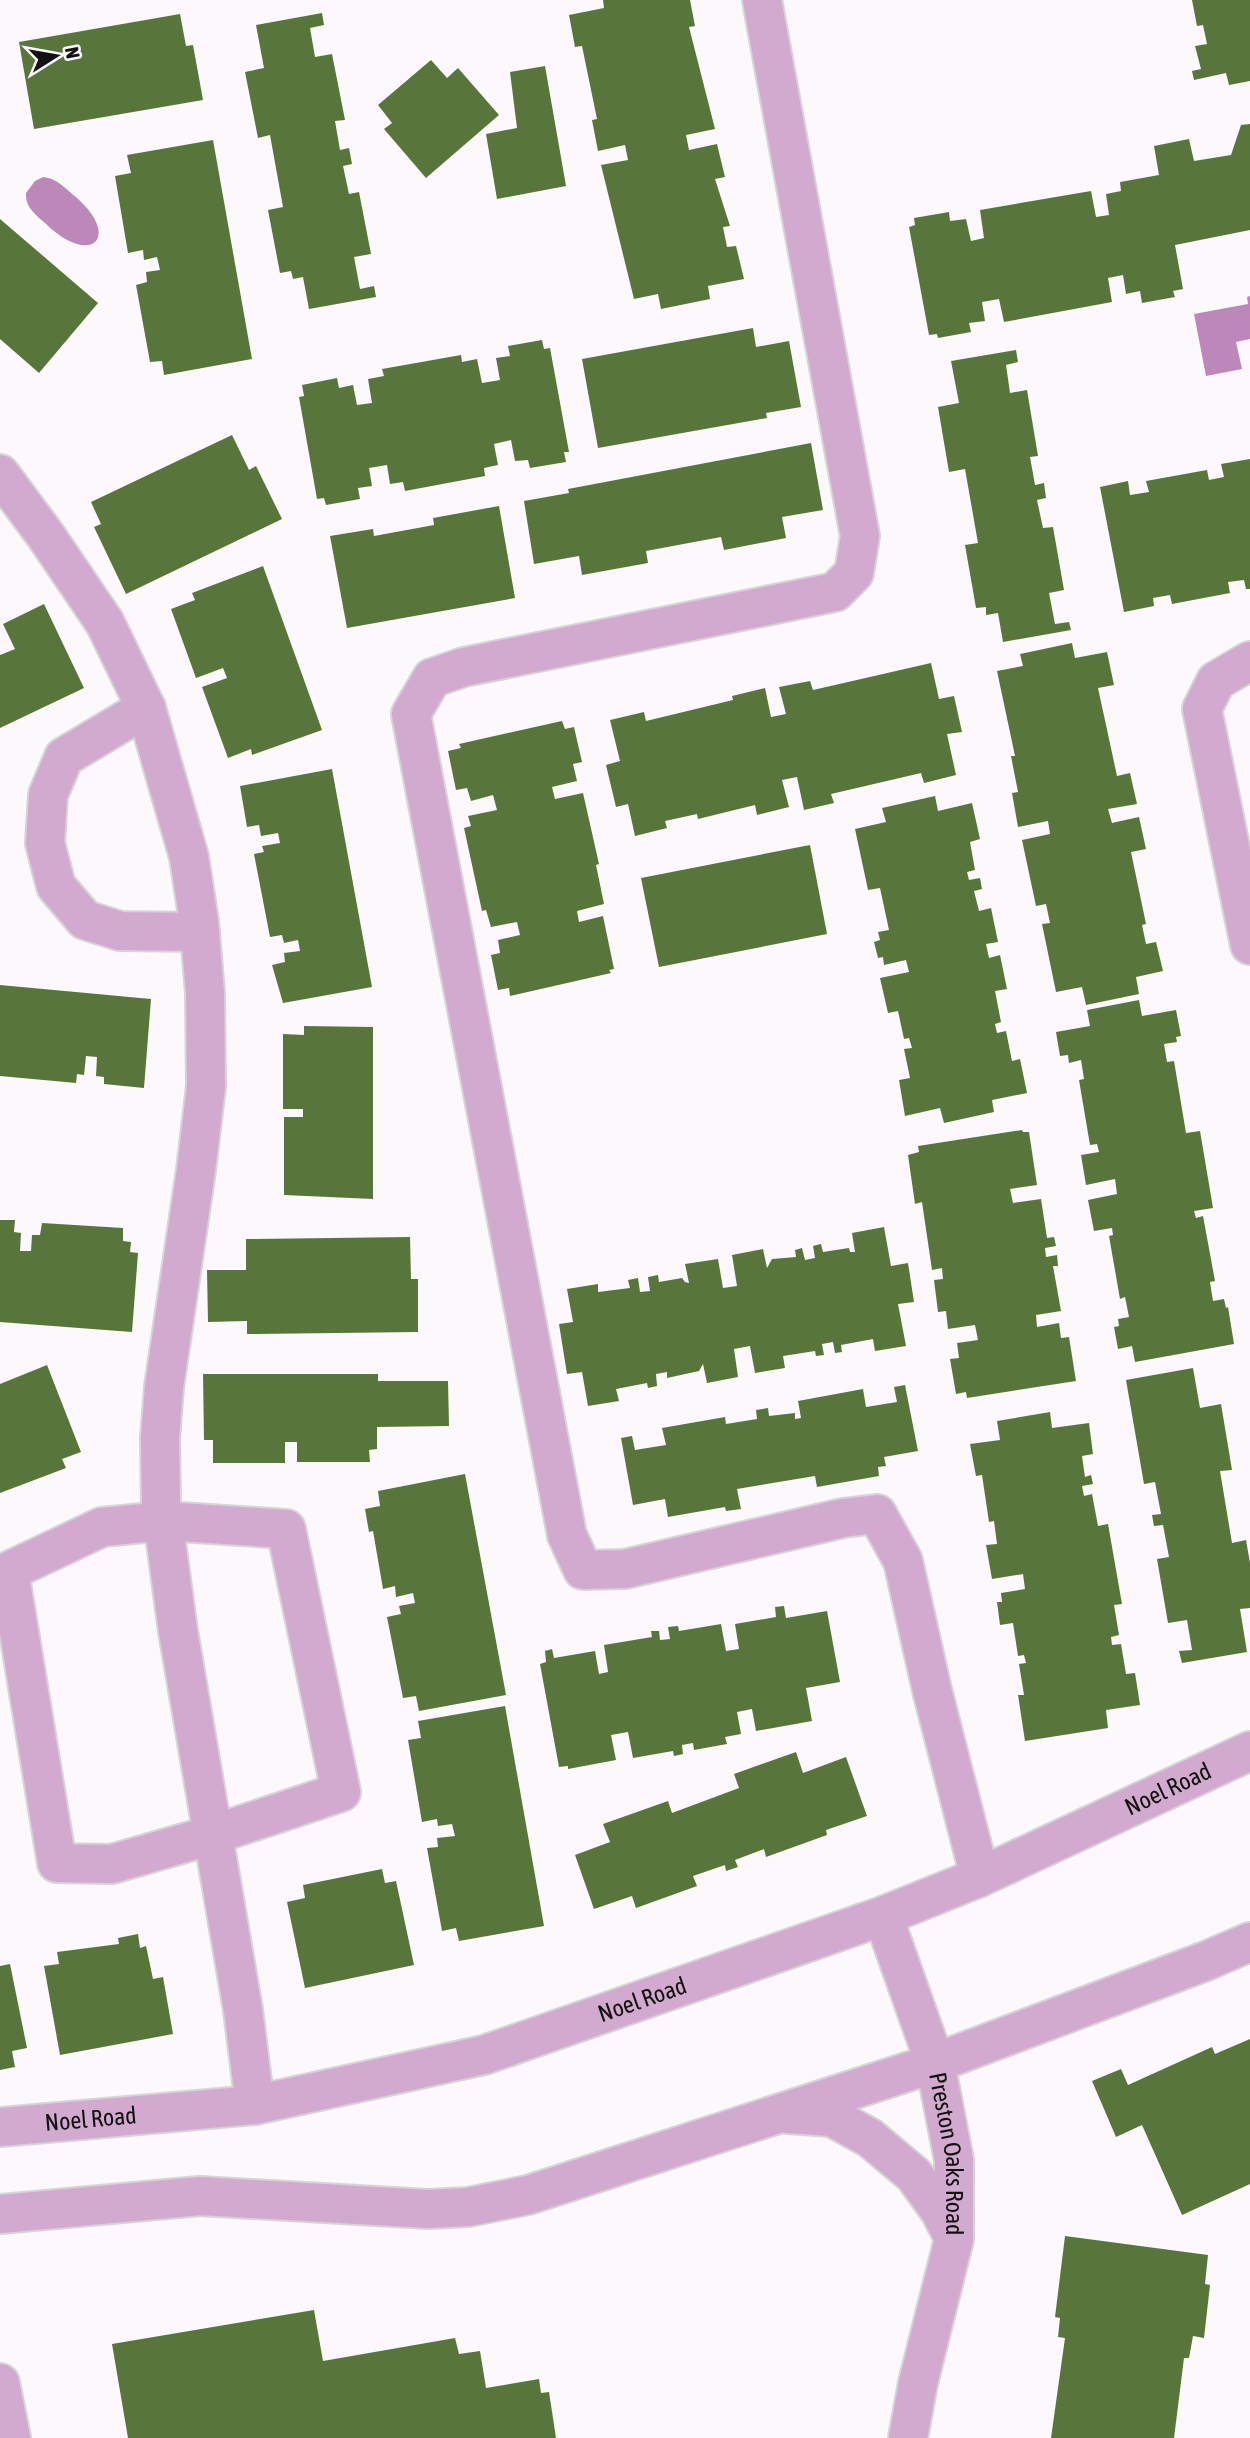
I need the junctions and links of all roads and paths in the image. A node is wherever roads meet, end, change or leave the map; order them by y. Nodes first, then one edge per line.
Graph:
1 (762, 0) edge
2 (0, 474) edge
3 (1250, 662) edge
4 (146, 708) junction
5 (200, 932) junction
6 (1250, 945) edge
7 (164, 1521) junction
8 (1250, 1751) edge
9 (212, 1836) junction
10 (980, 1877) junction
11 (883, 1916) junction
12 (1250, 1942) edge
13 (935, 2063) junction
14 (256, 2105) junction
15 (779, 2113) junction
16 (0, 2127) edge
17 (0, 2214) edge
18 (954, 2239) junction
19 (0, 2383) edge
20 (11, 2438) edge
21 (908, 2438) edge

1 - 10 street
2 - 4 street
3 - 6 street
4 - 5 street
4 - 5 street
5 - 7 street
7 - 9 street
7 - 9 street
7 - 9 street
8 - 10 street, Noel Road
9 - 14 street
10 - 11 street, Noel Road
11 - 13 street, Preston Oaks Road
11 - 14 street, Noel Road
12 - 13 street
13 - 15 street
13 - 18 street, Preston Oaks Road
14 - 16 street, Noel Road
15 - 17 street
15 - 18 street
18 - 21 street, Preston Oaks Road
19 - 20 street

